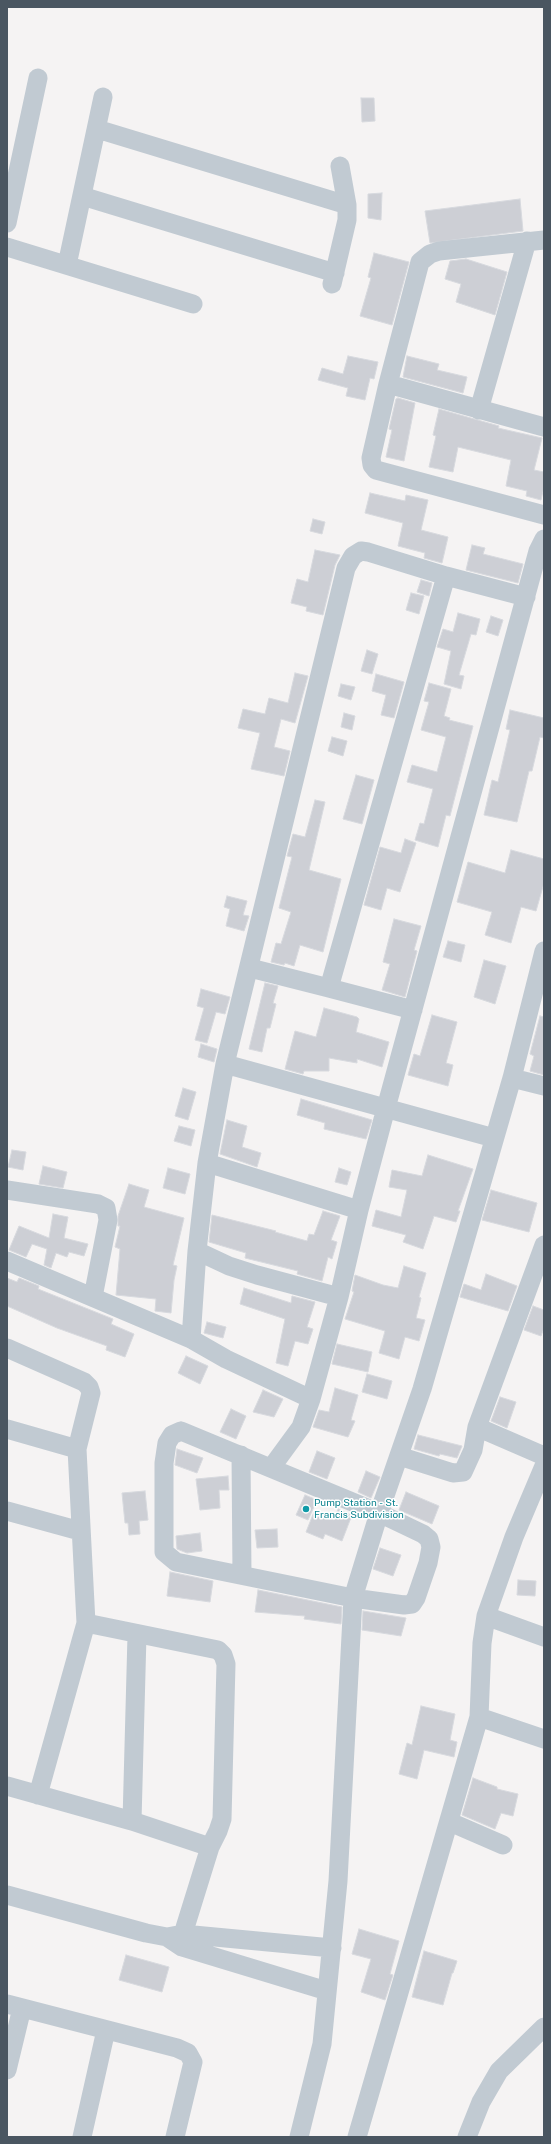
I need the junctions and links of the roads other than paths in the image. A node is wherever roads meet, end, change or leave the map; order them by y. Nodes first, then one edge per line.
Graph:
1 (38, 78) dead end
2 (103, 97) dead end
3 (97, 129) junction
4 (340, 166) dead end
5 (82, 196) junction
6 (347, 205) junction
7 (7, 224) edge
8 (536, 240) edge
9 (7, 247) edge
10 (67, 266) junction
11 (193, 304) dead end
12 (388, 384) junction
13 (479, 410) junction
14 (544, 427) edge
15 (544, 515) edge
16 (544, 539) edge
17 (446, 576) junction
18 (526, 597) junction
19 (544, 951) edge
20 (250, 968) junction
21 (329, 988) junction
22 (413, 1010) junction
23 (224, 1064) junction
24 (512, 1078) junction
25 (544, 1086) edge
26 (386, 1108) junction
27 (494, 1138) junction
28 (207, 1163) junction
29 (7, 1190) edge
30 (359, 1210) junction
31 (544, 1245) edge
32 (197, 1251) junction
33 (7, 1261) edge
34 (93, 1297) junction
35 (339, 1297) junction
36 (191, 1339) junction
37 (7, 1348) edge
38 (311, 1399) junction
39 (477, 1427) junction
40 (7, 1429) edge
41 (77, 1449) junction
42 (241, 1455) junction
43 (400, 1456) junction
44 (544, 1456) edge
45 (544, 1466) edge
46 (271, 1468) junction
47 (7, 1511) edge
48 (379, 1513) junction
49 (80, 1531) junction
50 (242, 1575) junction
51 (353, 1598) junction
52 (486, 1616) junction
53 (86, 1623) junction
54 (137, 1635) junction
55 (544, 1637) edge
56 (479, 1717) junction
57 (544, 1739) edge
58 (7, 1786) edge
59 (38, 1794) junction
60 (132, 1821) junction
61 (450, 1822) junction
62 (503, 1845) dead end
63 (210, 1847) junction
64 (7, 1895) edge
65 (177, 1939) junction
66 (332, 1948) junction
67 (327, 1991) junction
68 (14, 2006) edge
69 (544, 2027) edge
70 (106, 2030) junction
71 (7, 2070) edge
72 (82, 2137) edge
73 (175, 2137) edge
74 (299, 2137) edge
75 (357, 2137) edge
76 (467, 2137) edge

1 - 7 street
2 - 3 street
3 - 5 street
3 - 6 street
4 - 6 street
5 - 6 street
5 - 10 street
8 - 12 street
8 - 13 street
9 - 10 street
10 - 11 street
12 - 13 street
12 - 15 street
13 - 14 street
16 - 18 street
17 - 18 street
17 - 20 street
17 - 21 street
18 - 22 street
19 - 24 street
20 - 21 street
20 - 23 street
21 - 22 street
22 - 26 street
23 - 26 street
23 - 28 street
24 - 25 street
24 - 27 street
26 - 27 street
26 - 30 street
27 - 43 street
28 - 30 street
28 - 32 street
29 - 34 street
30 - 35 street
31 - 39 street
32 - 35 street
32 - 36 street
33 - 34 street
34 - 36 street
35 - 38 street
36 - 38 street
37 - 41 street
38 - 46 street
39 - 43 street
39 - 44 street
40 - 41 street
41 - 49 street
42 - 46 street
42 - 50 street
42 - 50 street
43 - 48 street
45 - 52 street
46 - 48 street
47 - 49 street
48 - 51 street
48 - 51 street
49 - 53 street
50 - 51 street
51 - 66 street
52 - 55 street
52 - 56 street
53 - 54 street
53 - 59 street
54 - 60 street
54 - 63 street
56 - 57 street
56 - 61 street
58 - 59 street
59 - 60 street
60 - 63 street
61 - 62 street
61 - 75 street
63 - 65 street
64 - 65 street
65 - 66 street
65 - 67 street
66 - 67 street
67 - 74 street
68 - 70 street
68 - 71 street
69 - 76 street
70 - 72 street
70 - 73 street

